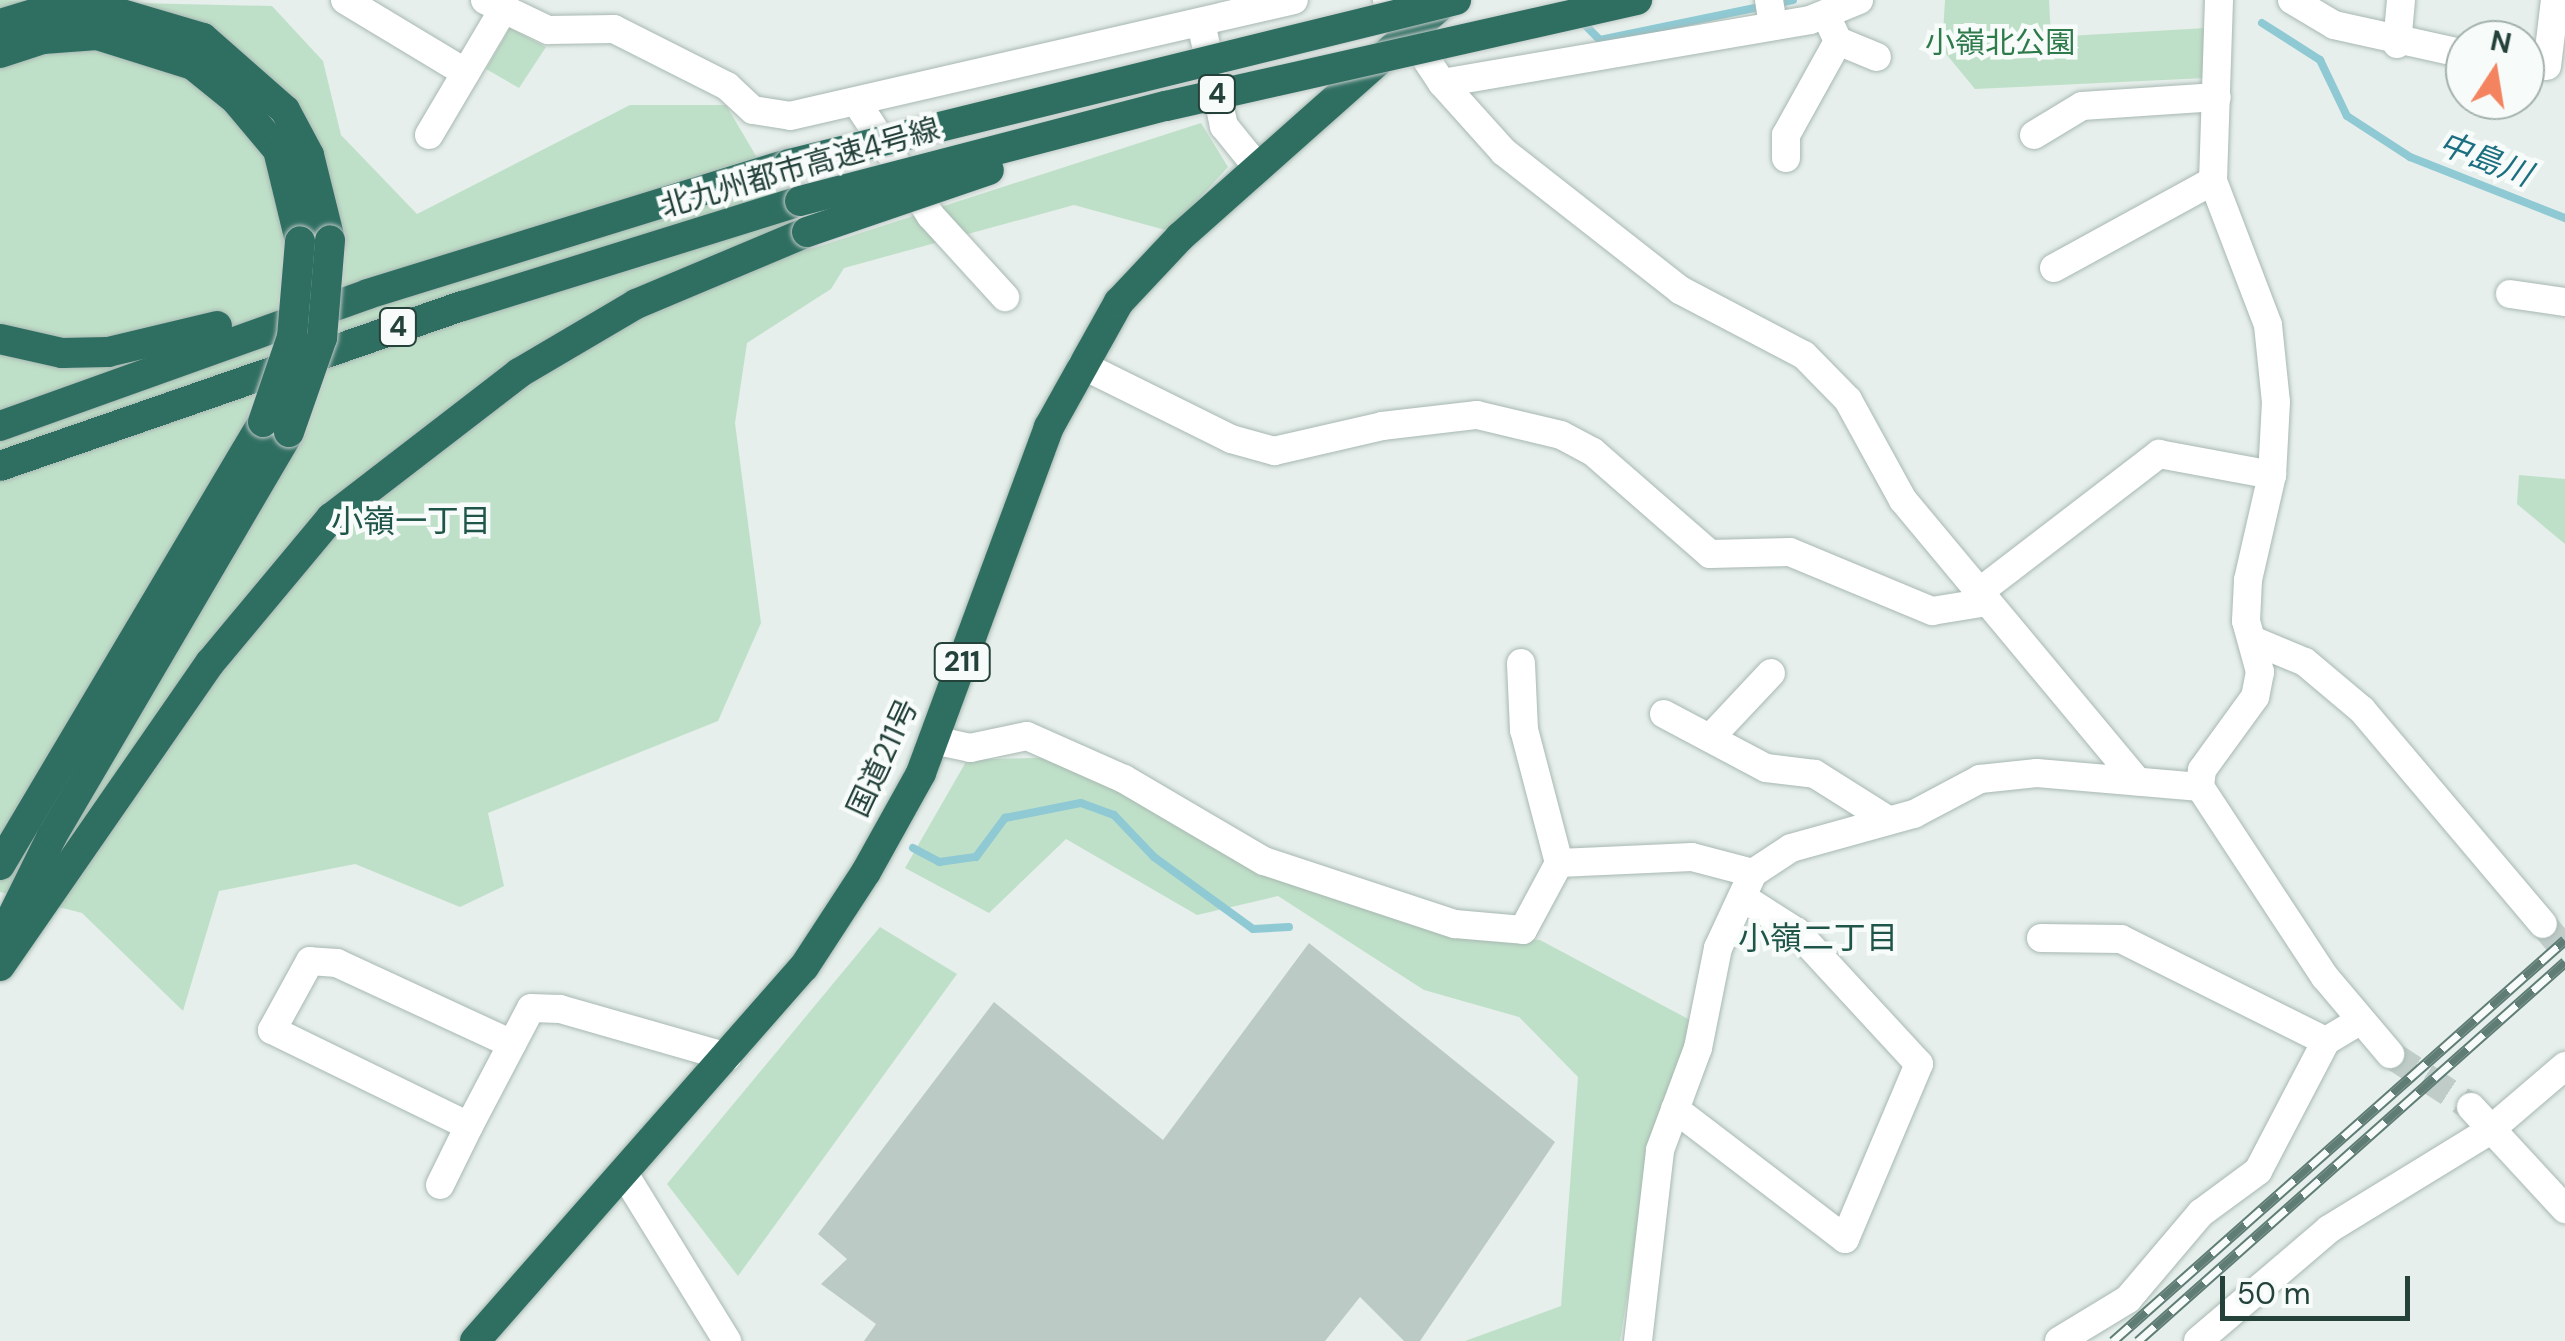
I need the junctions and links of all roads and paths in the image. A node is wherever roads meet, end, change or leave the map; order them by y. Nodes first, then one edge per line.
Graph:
1 (346, 0) edge
2 (1294, 0) edge
3 (1387, 0) edge
4 (1447, 0) edge
5 (1456, 0) edge
6 (1637, 0) edge
7 (1859, 0) edge
8 (2219, 0) edge
9 (2292, 0) edge
10 (2401, 0) edge
11 (2556, 0) edge
12 (494, 5) edge
13 (1771, 15) edge
14 (1826, 15) junction
15 (1200, 23) junction
16 (0, 24) edge
17 (1414, 30) junction
18 (1838, 42) junction
19 (2397, 44) junction
20 (2445, 51) edge
21 (0, 53) edge
22 (1877, 58) dead end
23 (2546, 66) edge
24 (466, 73) junction
25 (1442, 83) junction
26 (2217, 98) junction
27 (859, 106) junction
28 (1166, 106) junction
29 (2034, 135) dead end
30 (430, 136) dead end
31 (1786, 158) dead end
32 (789, 164) junction
33 (1258, 168) junction
34 (2213, 181) junction
35 (315, 240) junction
36 (2054, 268) dead end
37 (2510, 294) dead end
38 (1005, 297) dead end
39 (2565, 302) edge
40 (0, 339) edge
41 (1082, 365) junction
42 (0, 426) edge
43 (276, 427) junction
44 (0, 466) edge
45 (2272, 475) junction
46 (1983, 598) junction
47 (2252, 640) junction
48 (1521, 663) dead end
49 (1771, 673) dead end
50 (1664, 714) dead end
51 (1710, 738) junction
52 (933, 740) junction
53 (2136, 781) junction
54 (2200, 788) junction
55 (1888, 820) junction
56 (1559, 863) junction
57 (0, 864) edge
58 (1747, 885) junction
59 (2543, 924) tunnel mouth
60 (2040, 938) dead end
61 (0, 942) edge
62 (0, 966) edge
63 (2358, 1021) junction
64 (2326, 1041) junction
65 (512, 1044) junction
66 (2390, 1054) tunnel mouth
67 (726, 1057) junction
68 (2565, 1066) edge
69 (2471, 1107) tunnel mouth
70 (1675, 1109) junction
71 (468, 1126) junction
72 (2489, 1131) junction
73 (625, 1175) junction
74 (440, 1185) dead end
75 (2565, 1208) edge
76 (475, 1340) edge
77 (726, 1341) edge
78 (1638, 1341) edge
79 (2058, 1341) edge
80 (2198, 1341) edge

1 - 24 street
2 - 15 street
3 - 17 street
4 - 17 highway, 国道211号 / 211
5 - 32 highway, 北九州都市高速4号線 / 4, bridge
6 - 28 highway, 北九州都市高速4号線 / 4, bridge
7 - 14 street
8 - 26 street
9 - 19 street
10 - 19 street
11 - 23 street
12 - 24 street
12 - 27 street
13 - 14 street
13 - 25 street
14 - 18 street
15 - 27 street
15 - 33 street
16 - 35 highway
17 - 25 street
17 - 33 highway, 国道211号 / 211
18 - 22 street
18 - 31 street
19 - 20 street
21 - 35 highway
24 - 30 street
25 - 46 street
26 - 29 street
26 - 34 street
27 - 38 street
28 - 44 highway, 北九州都市高速4号線 / 4, bridge
28 - 62 highway, bridge
32 - 40 highway
32 - 42 highway, 北九州都市高速4号線 / 4
33 - 41 highway, 国道211号 / 211
34 - 36 street
34 - 45 street
35 - 43 highway, bridge
37 - 39 street
41 - 46 street
41 - 52 highway, 国道211号 / 211
43 - 57 highway
43 - 61 highway
45 - 46 street
45 - 47 street
46 - 53 street
47 - 54 street
47 - 59 street
48 - 56 street
49 - 51 street
50 - 51 street
51 - 55 street
52 - 56 street
52 - 67 highway, 国道211号 / 211
53 - 54 street
53 - 55 street
54 - 63 street
55 - 58 street
56 - 58 street
58 - 70 street
58 - 70 street
60 - 64 street
63 - 64 street
63 - 66 street
64 - 79 street
65 - 67 street
65 - 71 street
65 - 71 street
67 - 73 highway, 国道211号 / 211
68 - 72 street
69 - 72 street
70 - 78 street
71 - 74 street
72 - 75 street
72 - 80 street
73 - 76 highway, 国道211号 / 211
73 - 77 street

